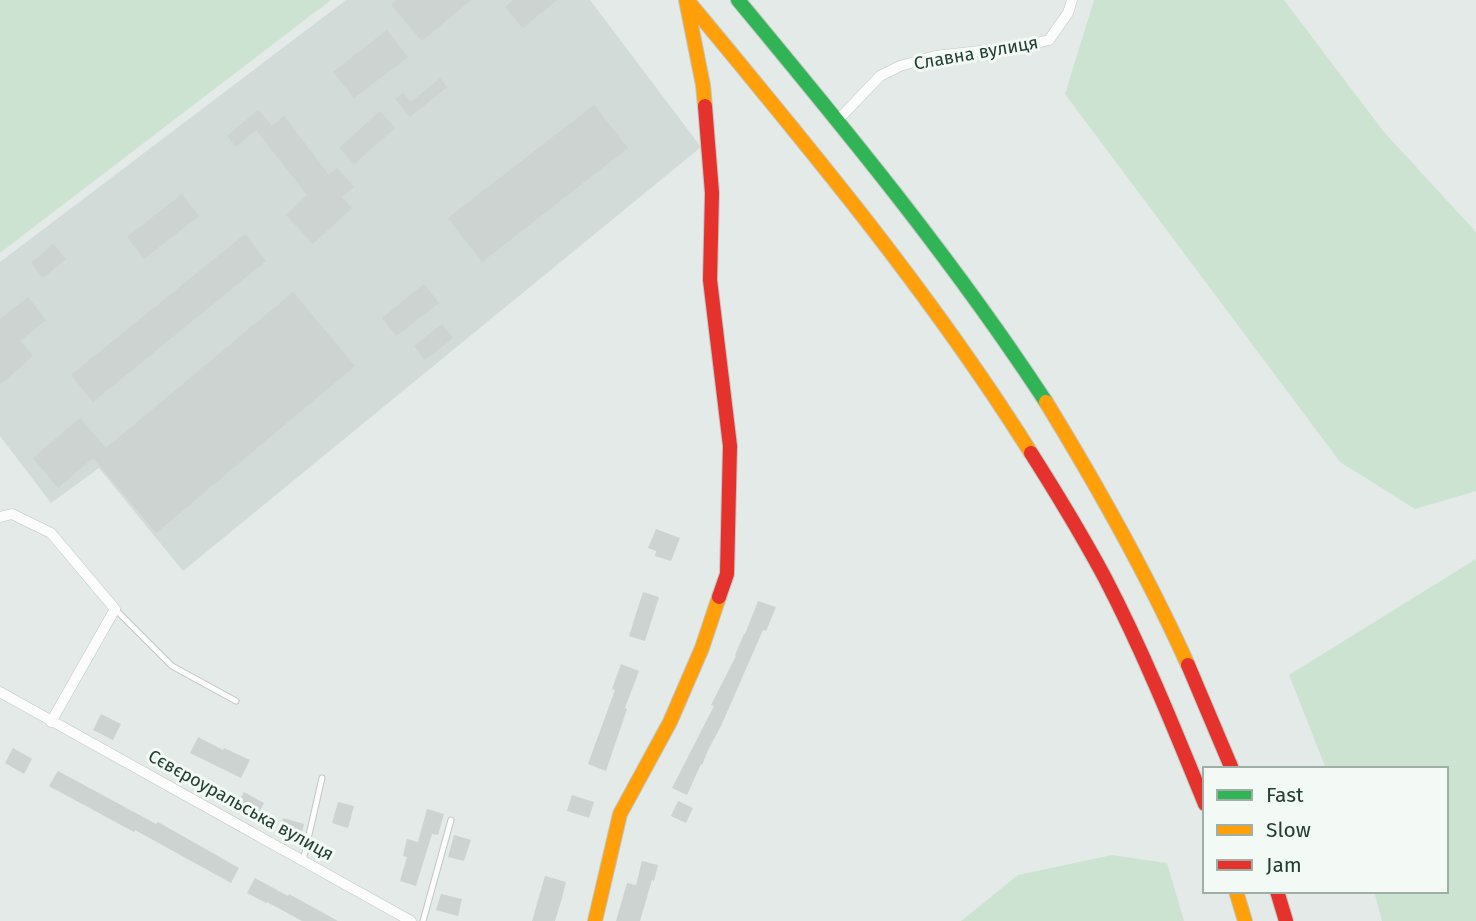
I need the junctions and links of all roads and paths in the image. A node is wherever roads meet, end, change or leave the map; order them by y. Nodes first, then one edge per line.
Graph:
1 (686, 0) edge
2 (738, 0) edge
3 (1072, 0) edge
4 (837, 121) junction
5 (0, 517) edge
6 (115, 609) junction
7 (0, 692) edge
8 (236, 701) dead end
9 (51, 722) junction
10 (1231, 767) edge
11 (323, 778) dead end
12 (1203, 799) edge
13 (451, 820) dead end
14 (303, 861) junction
15 (1237, 893) edge
16 (1278, 893) edge
17 (411, 921) edge
18 (423, 921) edge
19 (595, 921) edge
20 (1245, 921) edge
21 (1286, 921) edge

1 - 12 main road
1 - 19 main road
2 - 4 main road
3 - 4 street, Славна вулиця
4 - 10 main road
5 - 6 street
6 - 8 lane
6 - 9 street
7 - 9 street, Сєвєроуральська вулиця
9 - 14 street, Сєвєроуральська вулиця
11 - 14 lane
13 - 18 lane
14 - 17 street, Сєвєроуральська вулиця
15 - 20 main road
16 - 21 main road

